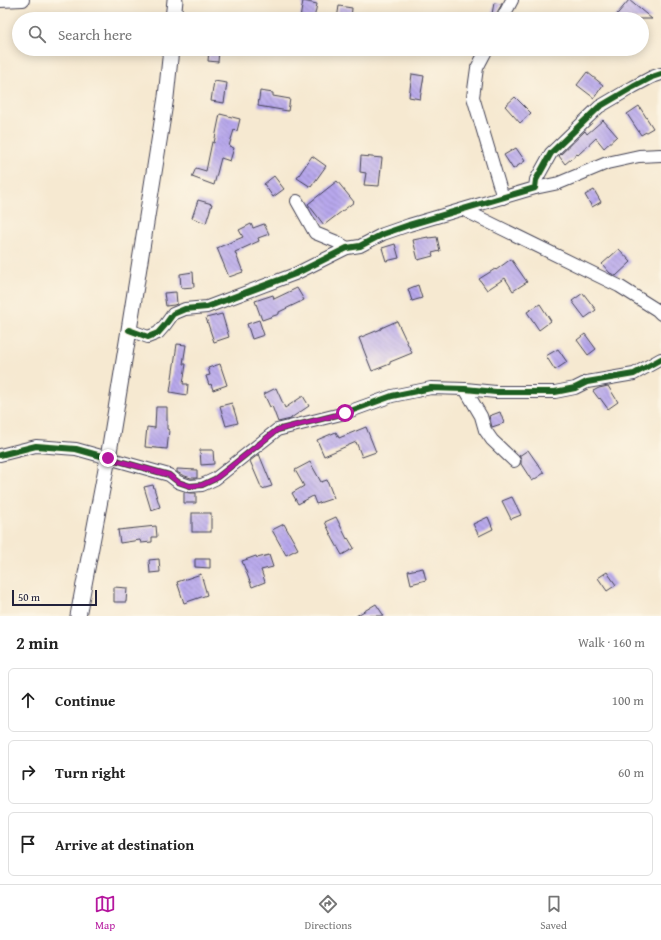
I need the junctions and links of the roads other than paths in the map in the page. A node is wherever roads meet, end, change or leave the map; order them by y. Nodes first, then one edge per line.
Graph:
1 (23, 0) edge
2 (175, 0) edge
3 (512, 0) edge
4 (0, 1) edge
5 (174, 12) edge
6 (506, 12) edge
7 (170, 56) edge
8 (483, 56) edge
9 (661, 74) edge
10 (661, 154) edge
11 (535, 188) junction
12 (503, 198) junction
13 (297, 201) dead end
14 (464, 210) junction
15 (347, 248) junction
16 (661, 314) edge
17 (129, 330) junction
18 (661, 359) edge
19 (465, 389) junction
20 (0, 455) edge
21 (108, 458) junction
22 (514, 461) dead end
23 (78, 616) edge

1 - 4 street
2 - 5 main road
3 - 6 street
7 - 17 main road
8 - 12 street
9 - 11 street
10 - 11 street
11 - 12 street
12 - 14 street
13 - 15 street
14 - 15 street
14 - 16 street
15 - 17 street
17 - 21 main road
18 - 19 street
19 - 21 street
19 - 22 street
20 - 21 street
21 - 23 main road

